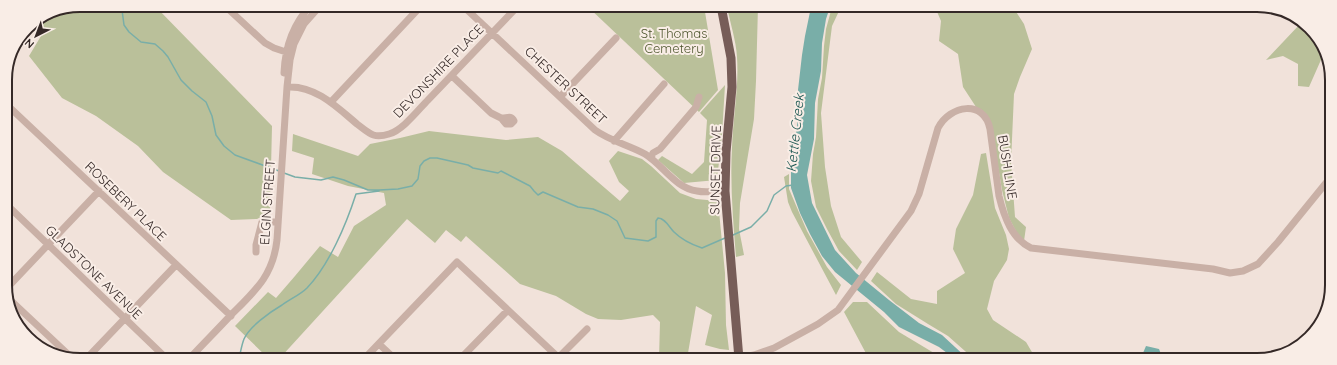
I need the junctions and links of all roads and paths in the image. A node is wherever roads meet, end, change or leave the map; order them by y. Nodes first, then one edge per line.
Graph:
1 (232, 12) edge
2 (306, 12) edge
3 (315, 12) edge
4 (415, 12) edge
5 (469, 12) edge
6 (512, 12) edge
7 (722, 12) edge
8 (492, 33) junction
9 (616, 38) dead end
10 (289, 53) junction
11 (452, 76) junction
12 (664, 84) dead end
13 (287, 87) junction
14 (699, 97) dead end
15 (560, 98) junction
16 (331, 102) junction
17 (12, 109) edge
18 (501, 118) dead end
19 (614, 141) junction
20 (651, 158) junction
21 (1325, 184) edge
22 (99, 191) junction
23 (725, 191) junction
24 (12, 210) edge
25 (278, 222) junction
26 (48, 244) junction
27 (256, 252) dead end
28 (176, 265) junction
29 (12, 283) edge
30 (15, 304) edge
31 (508, 310) junction
32 (231, 316) junction
33 (125, 318) junction
34 (587, 329) dead end
35 (379, 344) junction
36 (65, 351) edge
37 (92, 353) edge
38 (161, 353) edge
39 (195, 353) edge
40 (370, 353) edge
41 (389, 353) edge
42 (466, 353) edge
43 (553, 353) edge
44 (563, 353) edge
45 (739, 353) edge
46 (761, 353) edge

1 - 10 street
2 - 10 street
3 - 10 street
4 - 16 street
5 - 8 street, CHESTER STREET
6 - 8 street, DEVONSHIRE PLACE
7 - 23 main road, SUNSET DRIVE
8 - 11 street, DEVONSHIRE PLACE
8 - 15 street, CHESTER STREET
9 - 15 street
10 - 13 street, ELGIN STREET
11 - 16 street, DEVONSHIRE PLACE
11 - 18 street
12 - 19 street
13 - 16 street, DEVONSHIRE PLACE
13 - 25 street, ELGIN STREET
14 - 20 street
15 - 19 street, CHESTER STREET
17 - 22 street, ROSEBERY PLACE
19 - 20 street, CHESTER STREET
20 - 23 street, CHESTER STREET
21 - 46 street, BUSH LINE
22 - 26 street
22 - 28 street, ROSEBERY PLACE
23 - 45 main road, SUNSET DRIVE
24 - 26 street, GLADSTONE AVENUE
25 - 27 street
25 - 32 street, ELGIN STREET
26 - 29 street
26 - 33 street, GLADSTONE AVENUE
28 - 32 street, ROSEBERY PLACE
28 - 33 street
30 - 36 street
31 - 35 street
31 - 42 street
31 - 43 street
32 - 39 street, ELGIN STREET
33 - 37 street
33 - 38 street, GLADSTONE AVENUE
34 - 44 street
35 - 40 street
35 - 41 street

